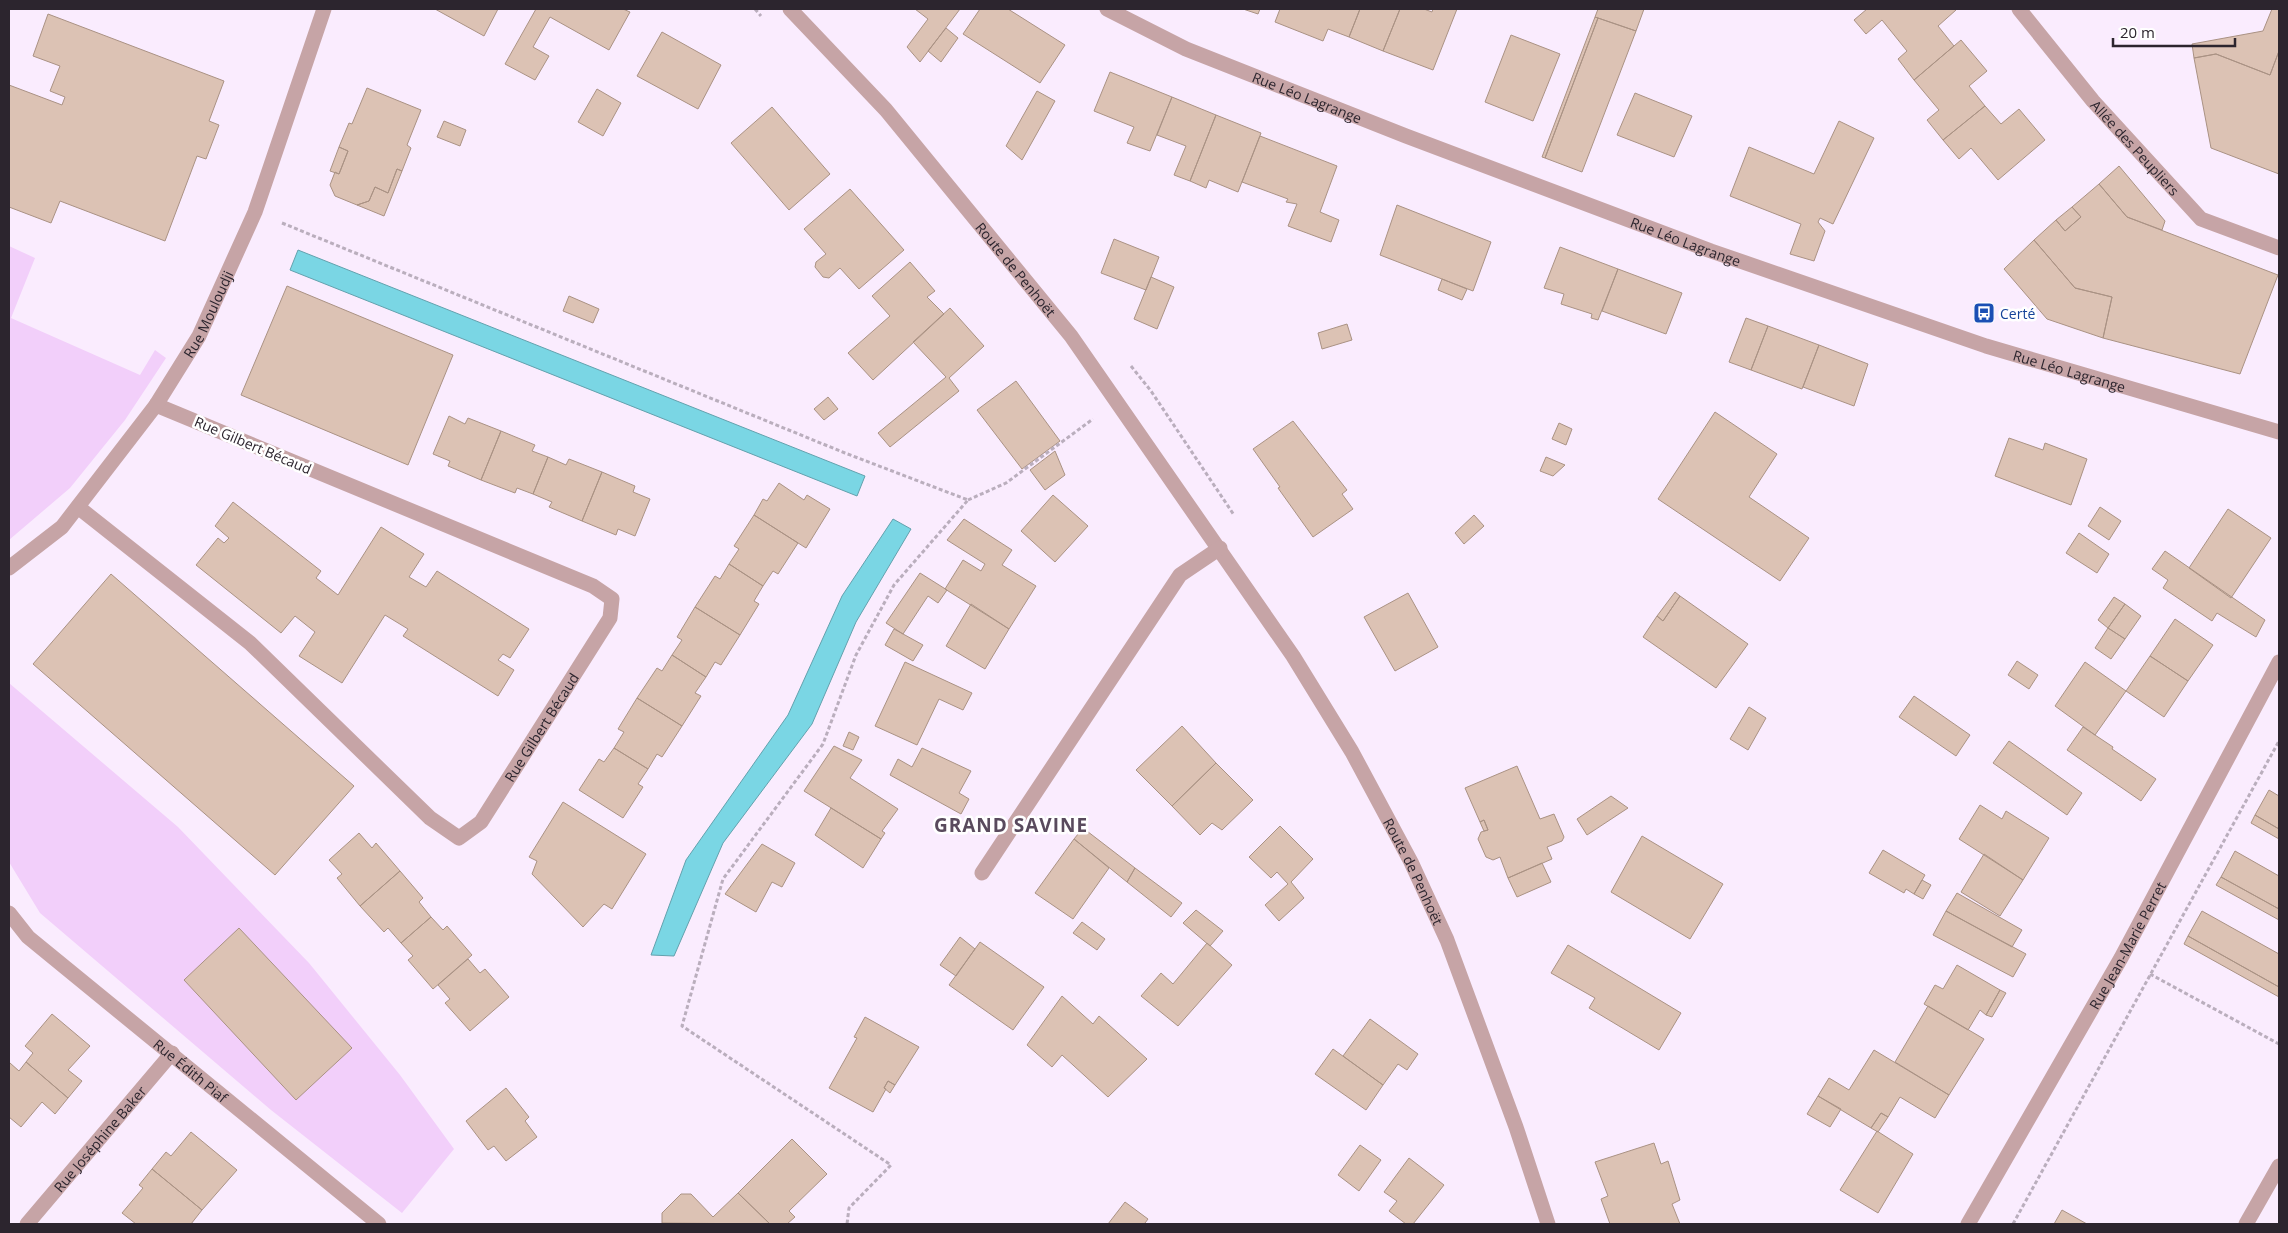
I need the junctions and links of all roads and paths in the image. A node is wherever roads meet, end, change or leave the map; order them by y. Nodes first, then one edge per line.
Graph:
1 (324, 9) edge
2 (790, 9) edge
3 (1107, 9) edge
4 (2019, 9) edge
5 (275, 220) dead end
6 (2279, 248) edge
7 (156, 405) junction
8 (1100, 414) dead end
9 (2279, 432) edge
10 (968, 500) junction
11 (78, 507) junction
12 (1220, 548) junction
13 (9, 568) edge
14 (2279, 662) edge
15 (2279, 740) edge
16 (982, 873) dead end
17 (9, 912) edge
18 (2143, 970) dead end
19 (2151, 974) junction
20 (2279, 1044) edge
21 (172, 1053) junction
22 (2279, 1166) edge
23 (27, 1224) edge
24 (379, 1224) edge
25 (847, 1224) edge
26 (1548, 1224) edge
27 (1968, 1224) edge
28 (2013, 1224) edge
29 (2246, 1224) edge

1 - 7 street, Rue Mouloudji
2 - 12 street, Route de Penhoët
3 - 9 street, Rue Léo Lagrange
4 - 6 street, Allée des Peupliers
5 - 10 path
7 - 11 street, Rue Mouloudji
7 - 11 street, Rue Gilbert Bécaud
8 - 10 path
10 - 25 path
11 - 13 street, Rue Mouloudji
12 - 16 street
12 - 26 street, Route de Penhoët
14 - 27 street, Rue Jean-Marie Perret
15 - 19 path
17 - 21 street, Rue Édith Piaf
18 - 19 path
19 - 20 path
19 - 28 path
21 - 23 street, Rue Joséphine Baker
21 - 24 street, Rue Édith Piaf
22 - 29 street

